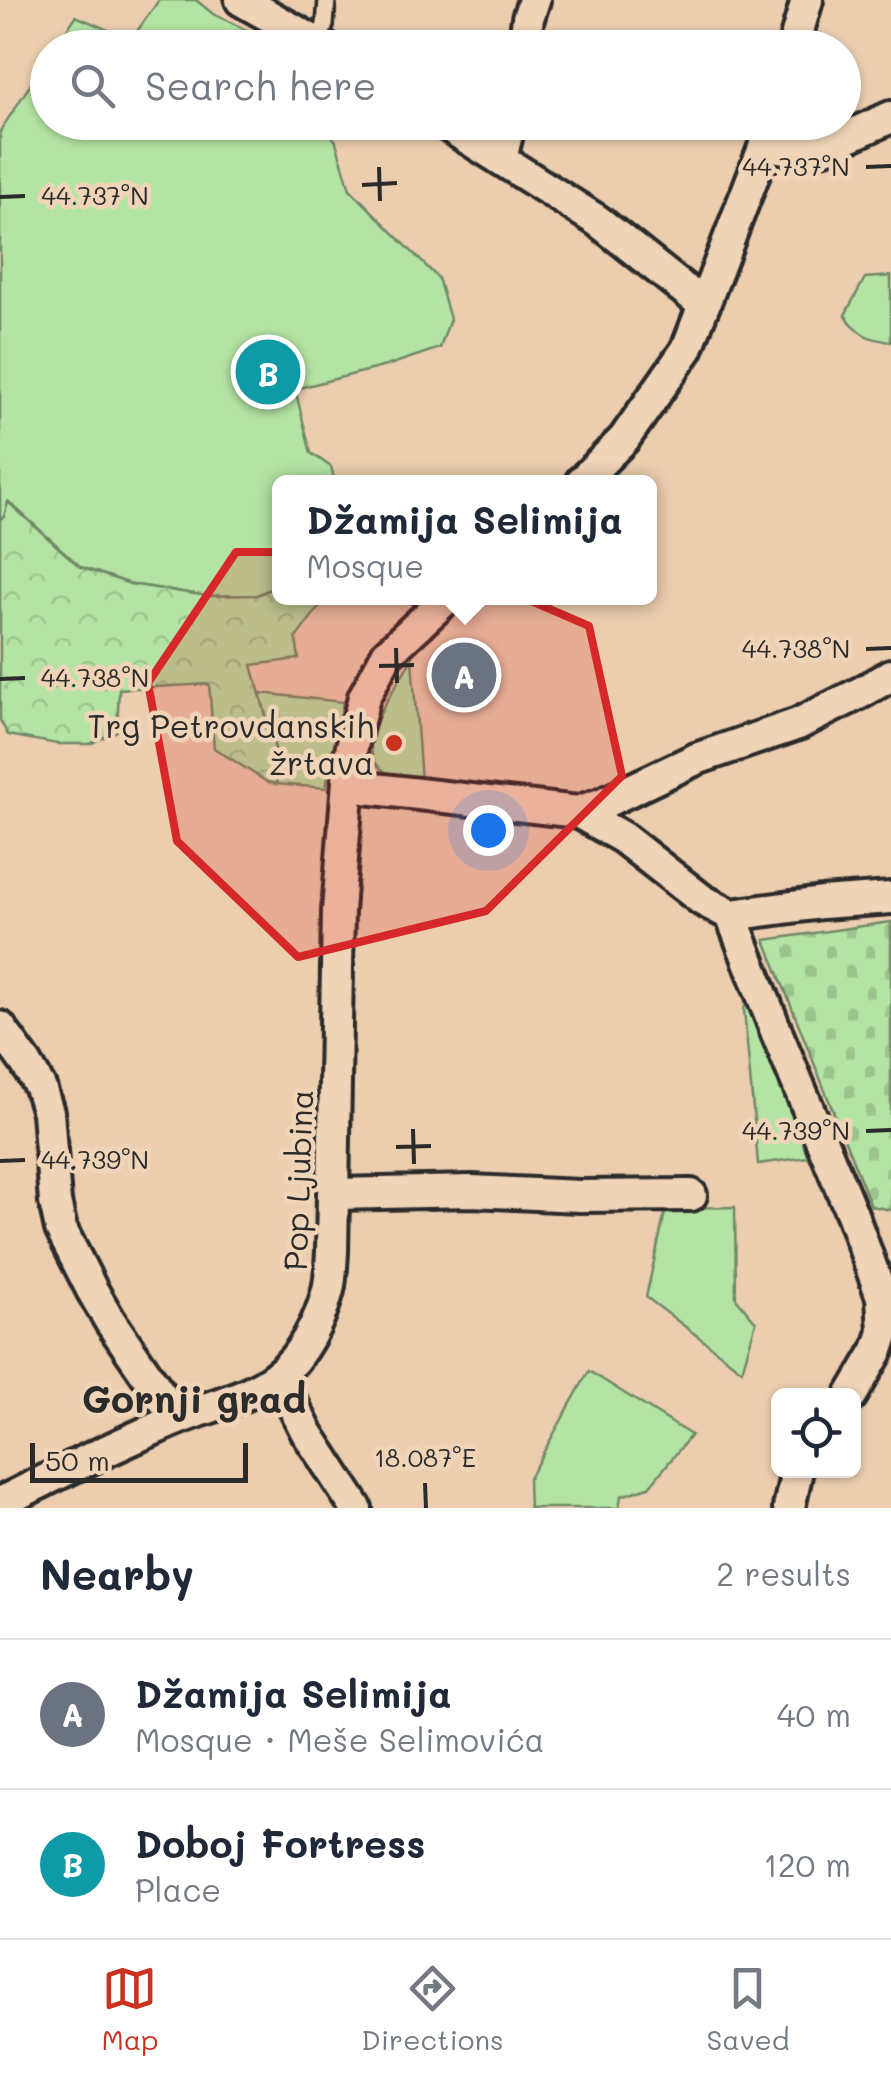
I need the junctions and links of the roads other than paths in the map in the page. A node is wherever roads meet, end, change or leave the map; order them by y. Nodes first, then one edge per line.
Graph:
1 (241, 0) edge
2 (326, 0) edge
3 (534, 0) edge
4 (807, 0) edge
5 (295, 30) edge
6 (324, 30) edge
7 (526, 30) edge
8 (798, 30) edge
9 (891, 117) edge
10 (861, 131) edge
11 (472, 140) edge
12 (506, 140) edge
13 (767, 140) edge
14 (780, 140) edge
15 (840, 140) edge
16 (501, 158) junction
17 (704, 305) junction
18 (588, 475) edge
19 (439, 605) edge
20 (891, 675) edge
21 (862, 692) junction
22 (891, 709) edge
23 (348, 786) junction
24 (578, 812) junction
25 (891, 898) edge
26 (731, 915) junction
27 (0, 1027) edge
28 (334, 1194) junction
29 (691, 1195) dead end
30 (278, 1375) junction
31 (856, 1388) edge
32 (176, 1419) junction
33 (795, 1478) edge
34 (0, 1503) edge
35 (356, 1508) edge
36 (789, 1508) edge

1 - 5 street
2 - 6 lane
3 - 7 street
4 - 8 street
9 - 10 street
11 - 16 street
12 - 16 street
13 - 17 street
14 - 15 street
16 - 17 street
17 - 18 street
19 - 23 street, Pop Ljubina
20 - 21 street
21 - 22 street
21 - 24 street
23 - 24 street
23 - 28 street, Pop Ljubina
24 - 26 street
25 - 26 street
26 - 31 street
27 - 32 street
28 - 29 street
28 - 30 street, Pop Ljubina
30 - 32 street, Pop Ljubina
30 - 35 street
32 - 34 street, Pop Ljubina
33 - 36 street

